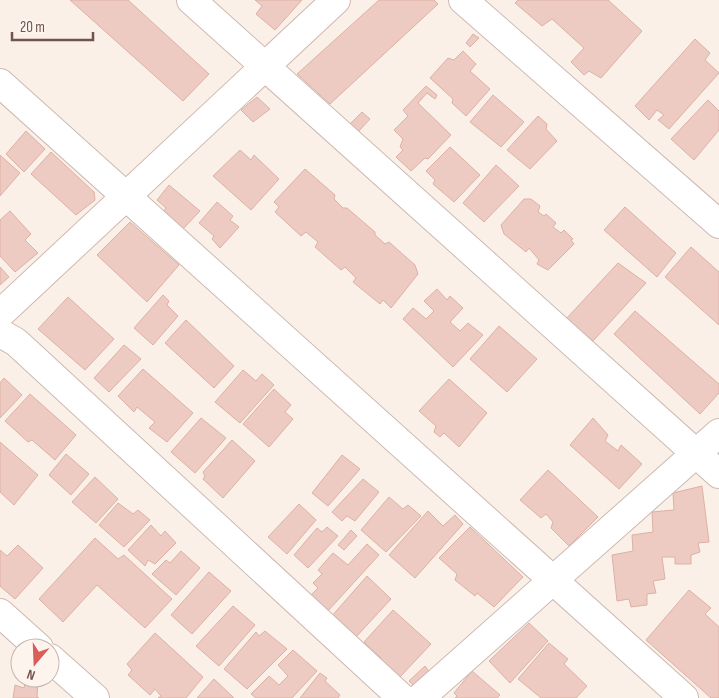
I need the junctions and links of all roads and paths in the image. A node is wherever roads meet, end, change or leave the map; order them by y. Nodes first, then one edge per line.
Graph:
1 (191, 0) edge
2 (336, 0) edge
3 (463, 0) edge
4 (264, 65) junction
5 (0, 83) edge
6 (127, 194) junction
7 (719, 224) edge
8 (0, 314) edge
9 (0, 333) edge
10 (719, 433) edge
11 (696, 454) junction
12 (719, 474) edge
13 (552, 582) junction
14 (0, 613) edge
15 (28, 638) edge
16 (60, 667) edge
17 (95, 698) edge
18 (402, 698) edge
19 (420, 698) edge
20 (684, 698) edge

1 - 4 street
2 - 4 street
3 - 7 street
4 - 6 street
4 - 11 street
5 - 6 street
6 - 8 street
6 - 13 street
9 - 18 street
10 - 11 street
11 - 12 street
11 - 13 street
13 - 19 street
13 - 20 street
14 - 15 street
16 - 17 street

